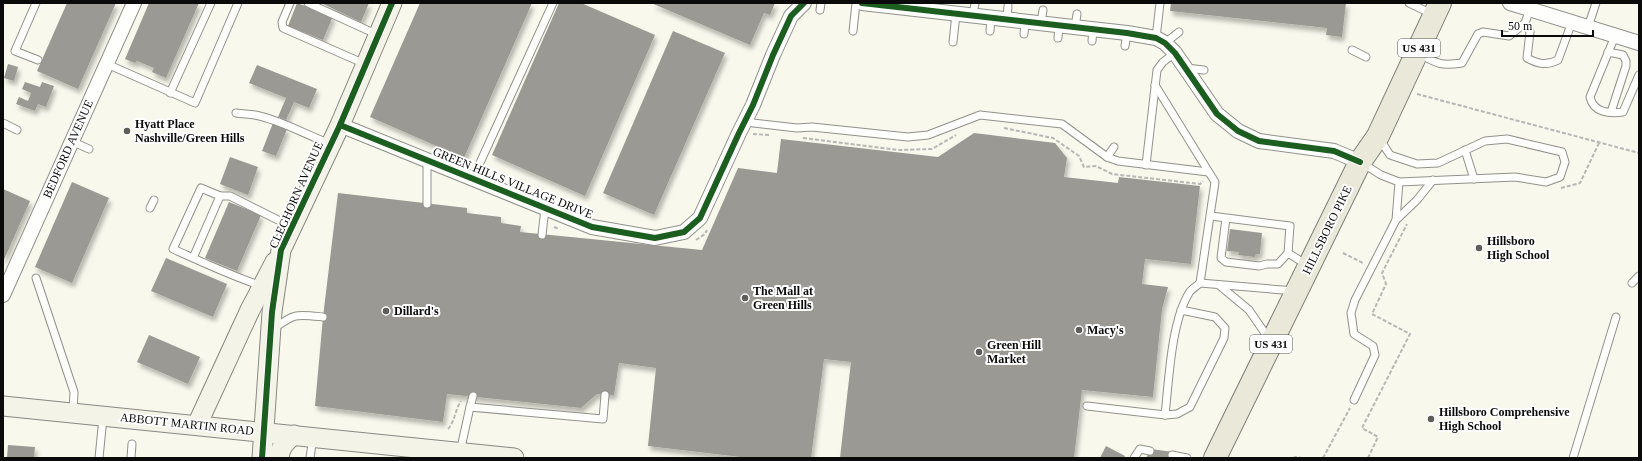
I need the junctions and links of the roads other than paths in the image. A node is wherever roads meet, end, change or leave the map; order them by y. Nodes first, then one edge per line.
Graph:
1 (36, 3) edge
2 (134, 3) edge
3 (211, 3) edge
4 (238, 3) edge
5 (290, 3) edge
6 (308, 3) edge
7 (392, 3) edge
8 (553, 3) edge
9 (804, 3) edge
10 (856, 3) edge
11 (862, 3) edge
12 (1160, 3) edge
13 (1409, 3) edge
14 (1510, 3) edge
15 (1596, 3) edge
16 (903, 6) edge
17 (1008, 6) dead end
18 (939, 8) edge
19 (1437, 9) edge
20 (1530, 9) junction
21 (974, 10) edge
22 (956, 14) junction
23 (1007, 20) junction
24 (1572, 22) junction
25 (1524, 23) junction
26 (1588, 27) junction
27 (853, 30) dead end
28 (1178, 32) dead end
29 (378, 35) junction
30 (1616, 36) junction
31 (953, 42) dead end
32 (1639, 43) edge
33 (1165, 45) junction
34 (1352, 50) dead end
35 (1417, 52) junction
36 (1608, 52) junction
37 (1366, 57) dead end
38 (38, 60) dead end
39 (107, 64) junction
40 (366, 64) junction
41 (1184, 68) junction
42 (1204, 70) dead end
43 (1639, 75) edge
44 (1155, 85) junction
45 (170, 92) junction
46 (1611, 112) junction
47 (236, 113) dead end
48 (3, 123) edge
49 (340, 125) junction
50 (748, 128) junction
51 (17, 130) dead end
52 (1378, 136) junction
53 (72, 141) junction
54 (332, 144) junction
55 (1114, 147) dead end
56 (89, 149) dead end
57 (1465, 150) junction
58 (1107, 157) junction
59 (427, 160) junction
60 (1360, 162) junction
61 (1146, 164) junction
62 (1208, 172) junction
63 (473, 178) junction
64 (1474, 179) junction
65 (1433, 180) junction
66 (1399, 182) junction
67 (220, 196) junction
68 (154, 200) dead end
69 (427, 204) dead end
70 (150, 208) dead end
71 (545, 208) junction
72 (1211, 216) junction
73 (1226, 218) junction
74 (1396, 220) junction
75 (292, 227) junction
76 (542, 235) dead end
77 (281, 250) junction
78 (1288, 254) junction
79 (193, 258) junction
80 (1309, 266) junction
81 (1639, 276) edge
82 (36, 278) dead end
83 (1200, 283) junction
84 (1632, 283) dead end
85 (1219, 285) junction
86 (262, 286) junction
87 (1297, 292) junction
88 (3, 296) edge
89 (1181, 310) junction
90 (323, 317) dead end
91 (1616, 317) dead end
92 (271, 330) junction
93 (1271, 343) junction
94 (605, 394) dead end
95 (473, 396) dead end
96 (1354, 400) road end
97 (3, 406) edge
98 (1087, 406) dead end
99 (470, 407) junction
100 (73, 413) junction
101 (1165, 415) junction
102 (104, 416) junction
103 (196, 425) junction
104 (265, 432) junction
105 (294, 435) junction
106 (313, 437) junction
107 (132, 444) dead end
108 (1150, 451) dead end
109 (453, 454) edge
110 (1172, 455) dead end
111 (99, 458) edge
112 (131, 458) edge
113 (262, 458) edge
114 (279, 458) edge
115 (310, 458) edge
116 (514, 458) edge
117 (1134, 458) edge
118 (1184, 458) edge
119 (1215, 458) edge
120 (1573, 458) edge

1 - 38 lane
2 - 39 street, BEDFORD AVENUE
3 - 45 lane
4 - 45 lane
5 - 40 lane
6 - 29 lane
7 - 29 street, CLEGHORN AVENUE
8 - 63 lane
9 - 50 street, GREEN HILLS VILLAGE DRIVE
10 - 27 lane
11 - 16 street
12 - 33 lane
13 - 19 lane
14 - 20 street
15 - 26 lane
16 - 18 street
17 - 23 lane
18 - 22 street
19 - 35 main road, HILLSBORO PIKE / US 431
20 - 24 street
20 - 25 lane
21 - 22 street
21 - 23 street
22 - 31 lane
23 - 33 street
24 - 25 lane
24 - 26 street
25 - 35 lane
26 - 30 street
28 - 33 lane
29 - 40 street, CLEGHORN AVENUE
30 - 32 street
30 - 36 lane
33 - 41 street
33 - 44 lane
34 - 37 lane
35 - 52 main road, HILLSBORO PIKE / US 431
36 - 46 lane
36 - 46 lane
39 - 45 lane
39 - 53 street, BEDFORD AVENUE
40 - 49 street, CLEGHORN AVENUE
41 - 42 lane
41 - 60 street
43 - 46 lane
44 - 61 lane
44 - 62 lane
47 - 54 lane
48 - 51 lane
49 - 54 street, CLEGHORN AVENUE
49 - 59 street, GREEN HILLS VILLAGE DRIVE
50 - 58 lane
50 - 71 street, GREEN HILLS VILLAGE DRIVE
52 - 57 lane
52 - 60 main road, HILLSBORO PIKE / US 431
53 - 56 lane
53 - 88 street, BEDFORD AVENUE
54 - 75 street, CLEGHORN AVENUE
55 - 58 lane
57 - 64 lane
57 - 64 lane
58 - 61 lane
59 - 63 street, GREEN HILLS VILLAGE DRIVE
59 - 69 lane
60 - 66 lane
60 - 80 main road, HILLSBORO PIKE / US 431
61 - 62 lane
62 - 72 lane
63 - 71 street, GREEN HILLS VILLAGE DRIVE
64 - 65 lane
65 - 66 lane
65 - 74 lane
66 - 74 lane
67 - 75 lane
67 - 79 lane
67 - 79 lane
68 - 70 lane
71 - 76 lane
72 - 73 lane
72 - 83 lane
73 - 78 lane
73 - 78 lane
74 - 96 lane
75 - 77 street, CLEGHORN AVENUE
77 - 86 street
77 - 92 street, CLEGHORN AVENUE
78 - 80 lane
79 - 86 lane
80 - 87 main road, HILLSBORO PIKE / US 431
81 - 84 lane
82 - 100 lane
83 - 85 lane
83 - 89 lane
85 - 87 lane
85 - 93 lane
86 - 103 street
87 - 93 main road, HILLSBORO PIKE / US 431
89 - 101 lane
89 - 101 lane
90 - 92 lane
91 - 120 lane
92 - 104 street, CLEGHORN AVENUE
93 - 119 main road, HILLSBORO PIKE / US 431
94 - 99 lane
95 - 99 lane
97 - 100 street, ABBOTT MARTIN ROAD
98 - 101 lane
99 - 109 lane
100 - 102 street, ABBOTT MARTIN ROAD
102 - 103 street, ABBOTT MARTIN ROAD
102 - 111 lane
103 - 104 street, ABBOTT MARTIN ROAD
104 - 105 street, ABBOTT MARTIN ROAD
104 - 113 street, CLEGHORN AVENUE
105 - 106 street, ABBOTT MARTIN ROAD
105 - 114 street
106 - 109 street, ABBOTT MARTIN ROAD
106 - 115 lane
107 - 112 lane
108 - 117 lane
109 - 116 street, ABBOTT MARTIN ROAD
110 - 118 lane

